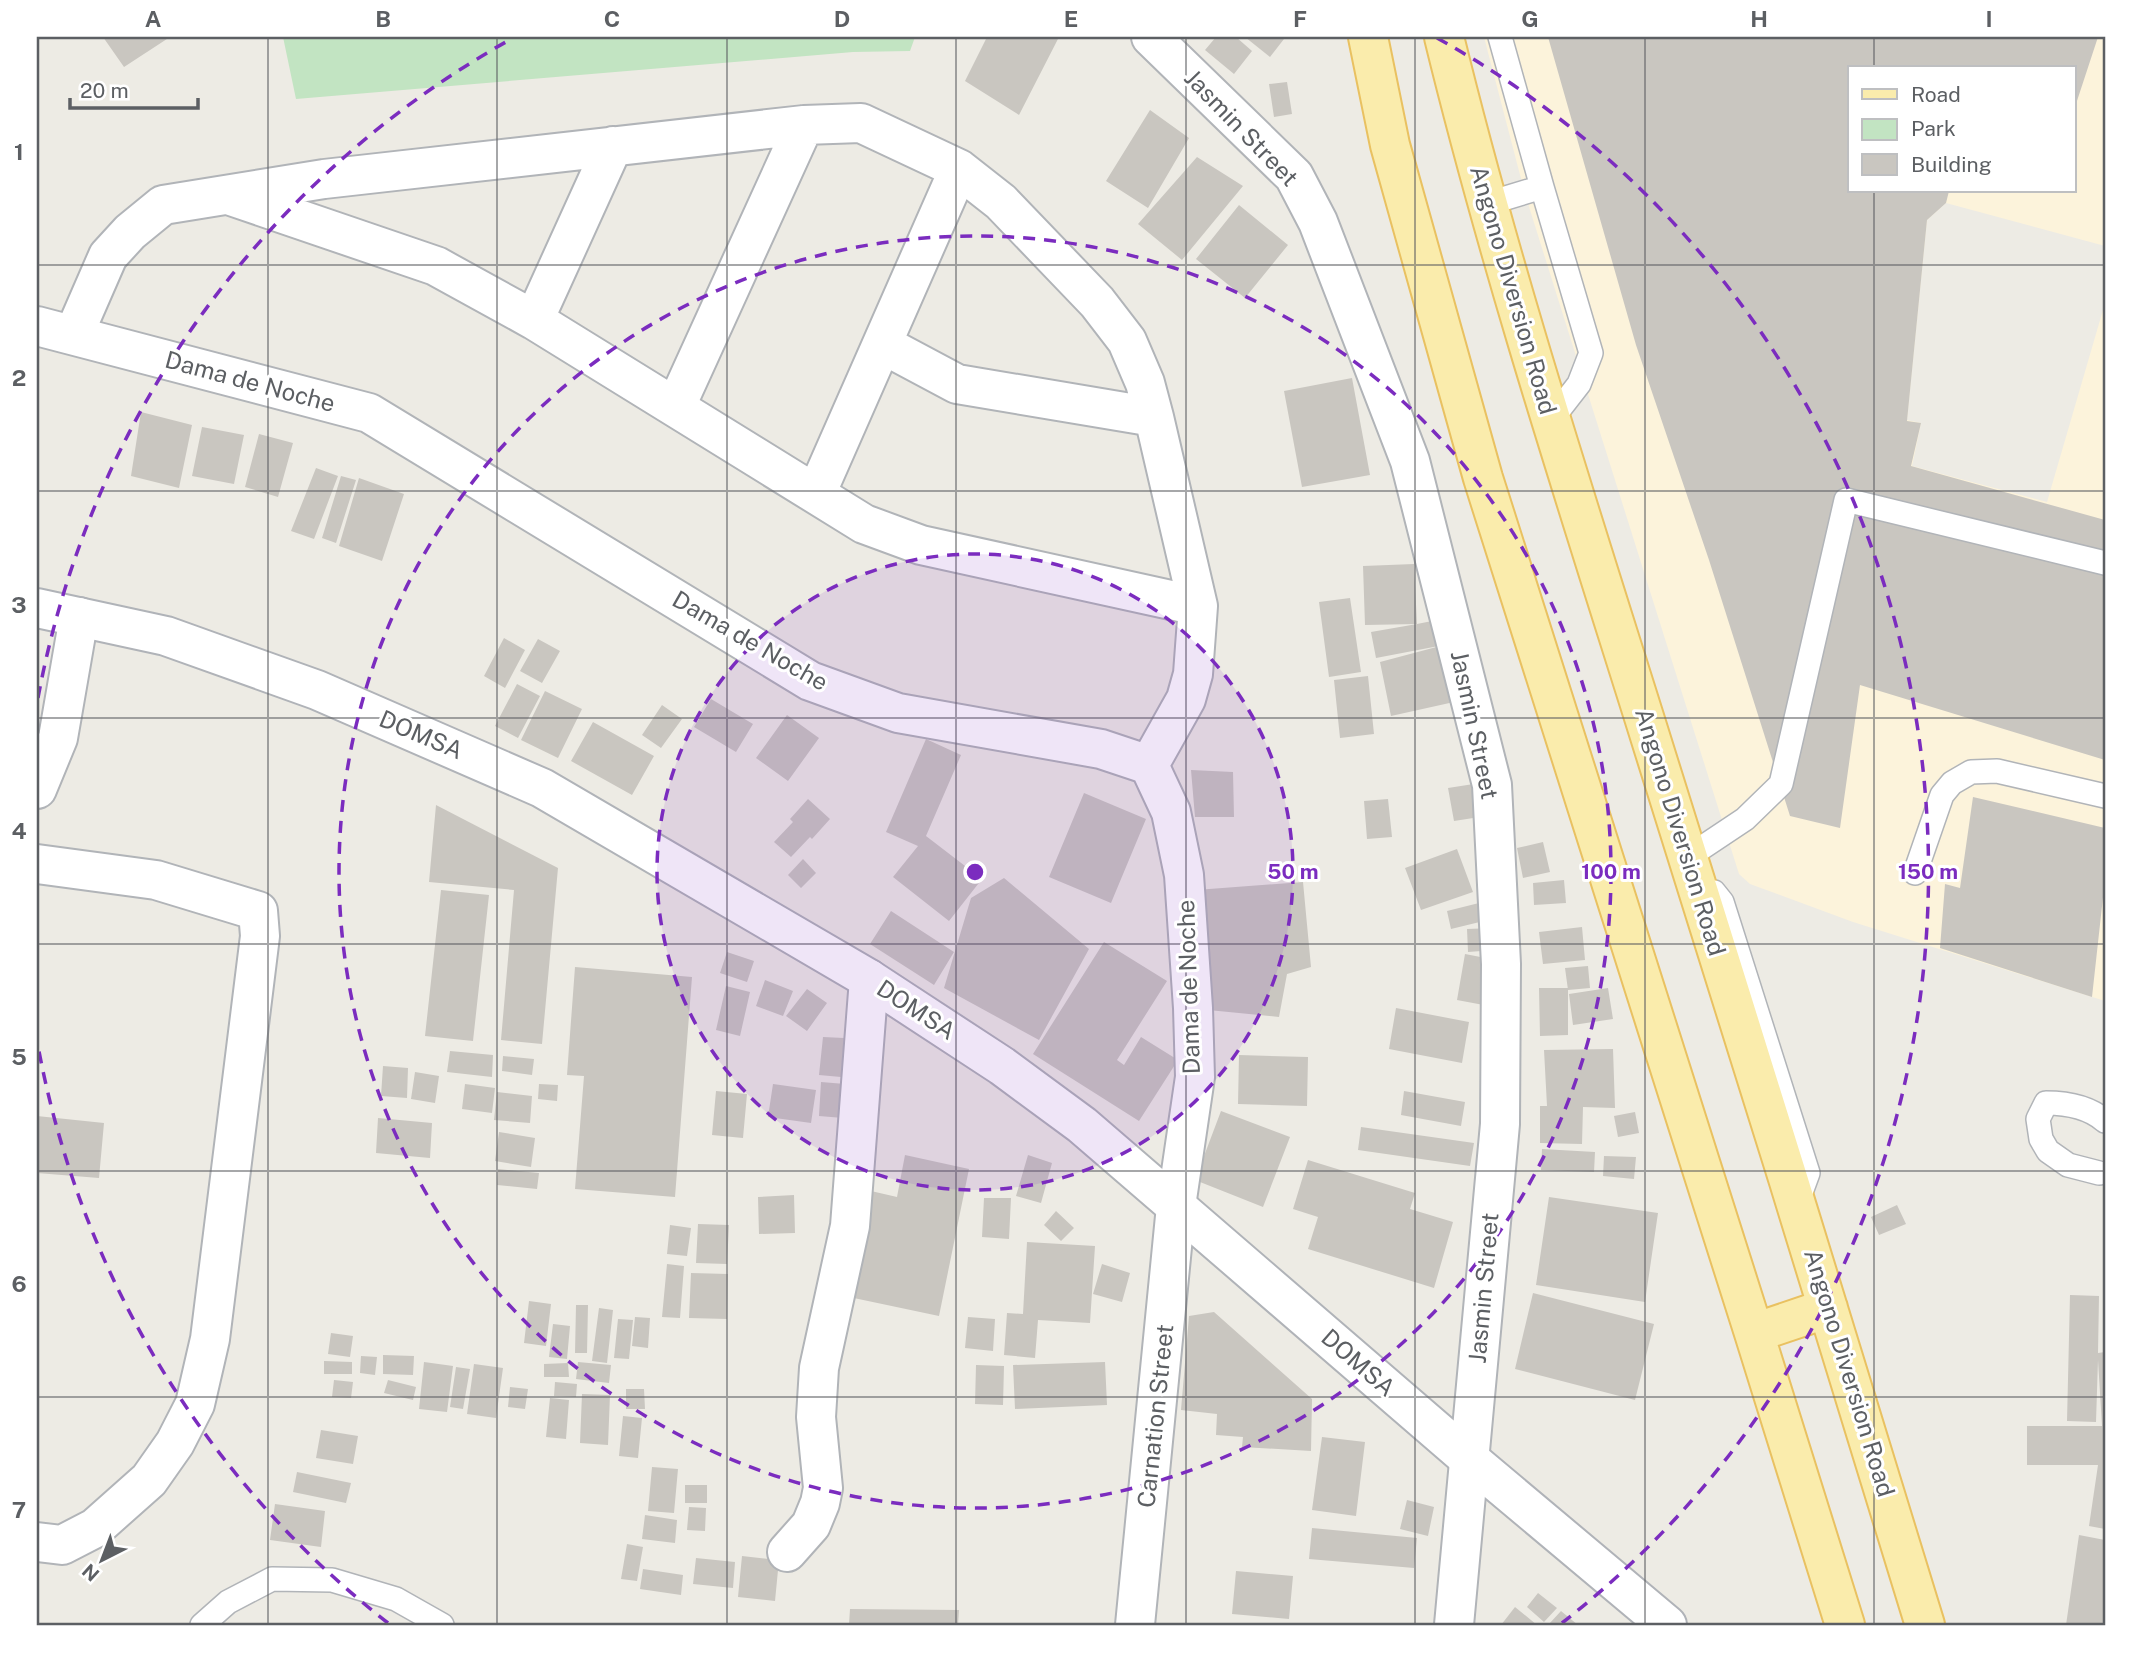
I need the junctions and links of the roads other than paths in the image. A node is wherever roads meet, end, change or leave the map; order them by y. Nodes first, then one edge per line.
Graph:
1 (1151, 37) edge
2 (1368, 37) edge
3 (1444, 37) edge
4 (1500, 37) edge
5 (804, 125) junction
6 (613, 146) junction
7 (960, 169) junction
8 (1542, 187) junction
9 (225, 194) junction
10 (1486, 204) junction
11 (534, 320) junction
12 (37, 326) edge
13 (74, 334) junction
14 (882, 344) junction
15 (676, 406) junction
16 (1154, 418) junction
17 (1551, 420) junction
18 (816, 494) junction
19 (2105, 563) edge
20 (1198, 606) junction
21 (37, 608) edge
22 (79, 617) junction
23 (1149, 765) junction
24 (37, 789) edge
25 (2105, 796) edge
26 (1688, 857) junction
27 (37, 864) edge
28 (1915, 873) dead end
29 (869, 979) junction
30 (2105, 1121) edge
31 (2103, 1169) edge
32 (1176, 1206) junction
33 (1835, 1306) junction
34 (1754, 1333) junction
35 (1468, 1458) junction
36 (1895, 1521) junction
37 (37, 1542) edge
38 (787, 1552) dead end
39 (202, 1625) edge
40 (442, 1625) edge
41 (1135, 1625) edge
42 (1454, 1625) edge
43 (1667, 1625) edge
44 (1844, 1625) edge
45 (1925, 1625) edge
46 (1943, 1625) edge

1 - 35 street, Jasmin Street
2 - 34 main road
3 - 10 main road, Angono Diversion Road
4 - 8 lane
5 - 6 street
5 - 7 street
5 - 15 street
6 - 9 street
6 - 11 street
7 - 14 street
7 - 16 street
8 - 10 lane
8 - 17 lane
9 - 11 street
9 - 13 street
10 - 17 main road, Angono Diversion Road
11 - 15 street
12 - 13 street, Dama de Noche
13 - 23 street, Dama de Noche
14 - 16 street
14 - 18 street
15 - 18 street
16 - 20 street
17 - 26 main road, Angono Diversion Road
18 - 20 street
19 - 26 lane
20 - 23 street
21 - 22 street, DOMSA
22 - 24 street
22 - 29 street, DOMSA
23 - 32 street, Dama de Noche
25 - 28 lane
26 - 33 main road, Angono Diversion Road
27 - 37 street
29 - 32 street, DOMSA
29 - 38 street
30 - 31 lane
32 - 35 street, DOMSA
32 - 41 street, Carnation Street
33 - 34 main road
33 - 36 main road, Angono Diversion Road
34 - 44 main road
35 - 42 street, Jasmin Street
35 - 43 street, DOMSA
36 - 45 main road, Angono Diversion Road
36 - 46 lane
39 - 40 lane

